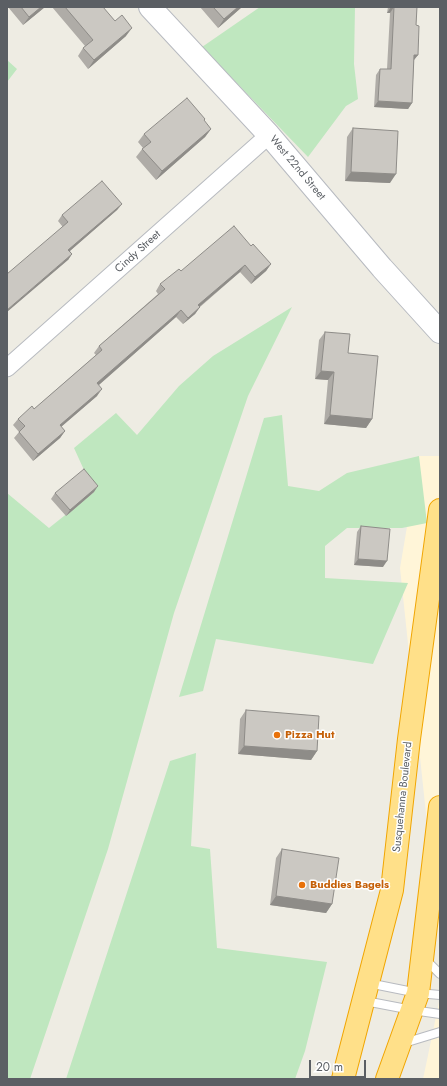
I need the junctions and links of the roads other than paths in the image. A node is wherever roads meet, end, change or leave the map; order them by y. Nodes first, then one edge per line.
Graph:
1 (150, 7) edge
2 (269, 136) junction
3 (440, 332) edge
4 (7, 368) edge
5 (440, 510) edge
6 (440, 807) edge
7 (422, 956) junction
8 (440, 974) edge
9 (366, 992) junction
10 (440, 995) edge
11 (415, 1002) junction
12 (440, 1014) edge
13 (440, 1032) edge
14 (399, 1044) junction
15 (343, 1079) edge
16 (387, 1079) edge

1 - 2 street, West 22nd Street
2 - 3 street, West 22nd Street
2 - 4 street, Cindy Street
5 - 9 highway, Susquehanna Boulevard
6 - 7 highway
7 - 8 lane
7 - 11 highway
9 - 11 lane
9 - 11 lane
9 - 15 highway, Susquehanna Boulevard
10 - 11 lane
11 - 12 lane
11 - 14 highway
13 - 14 lane
14 - 16 highway

